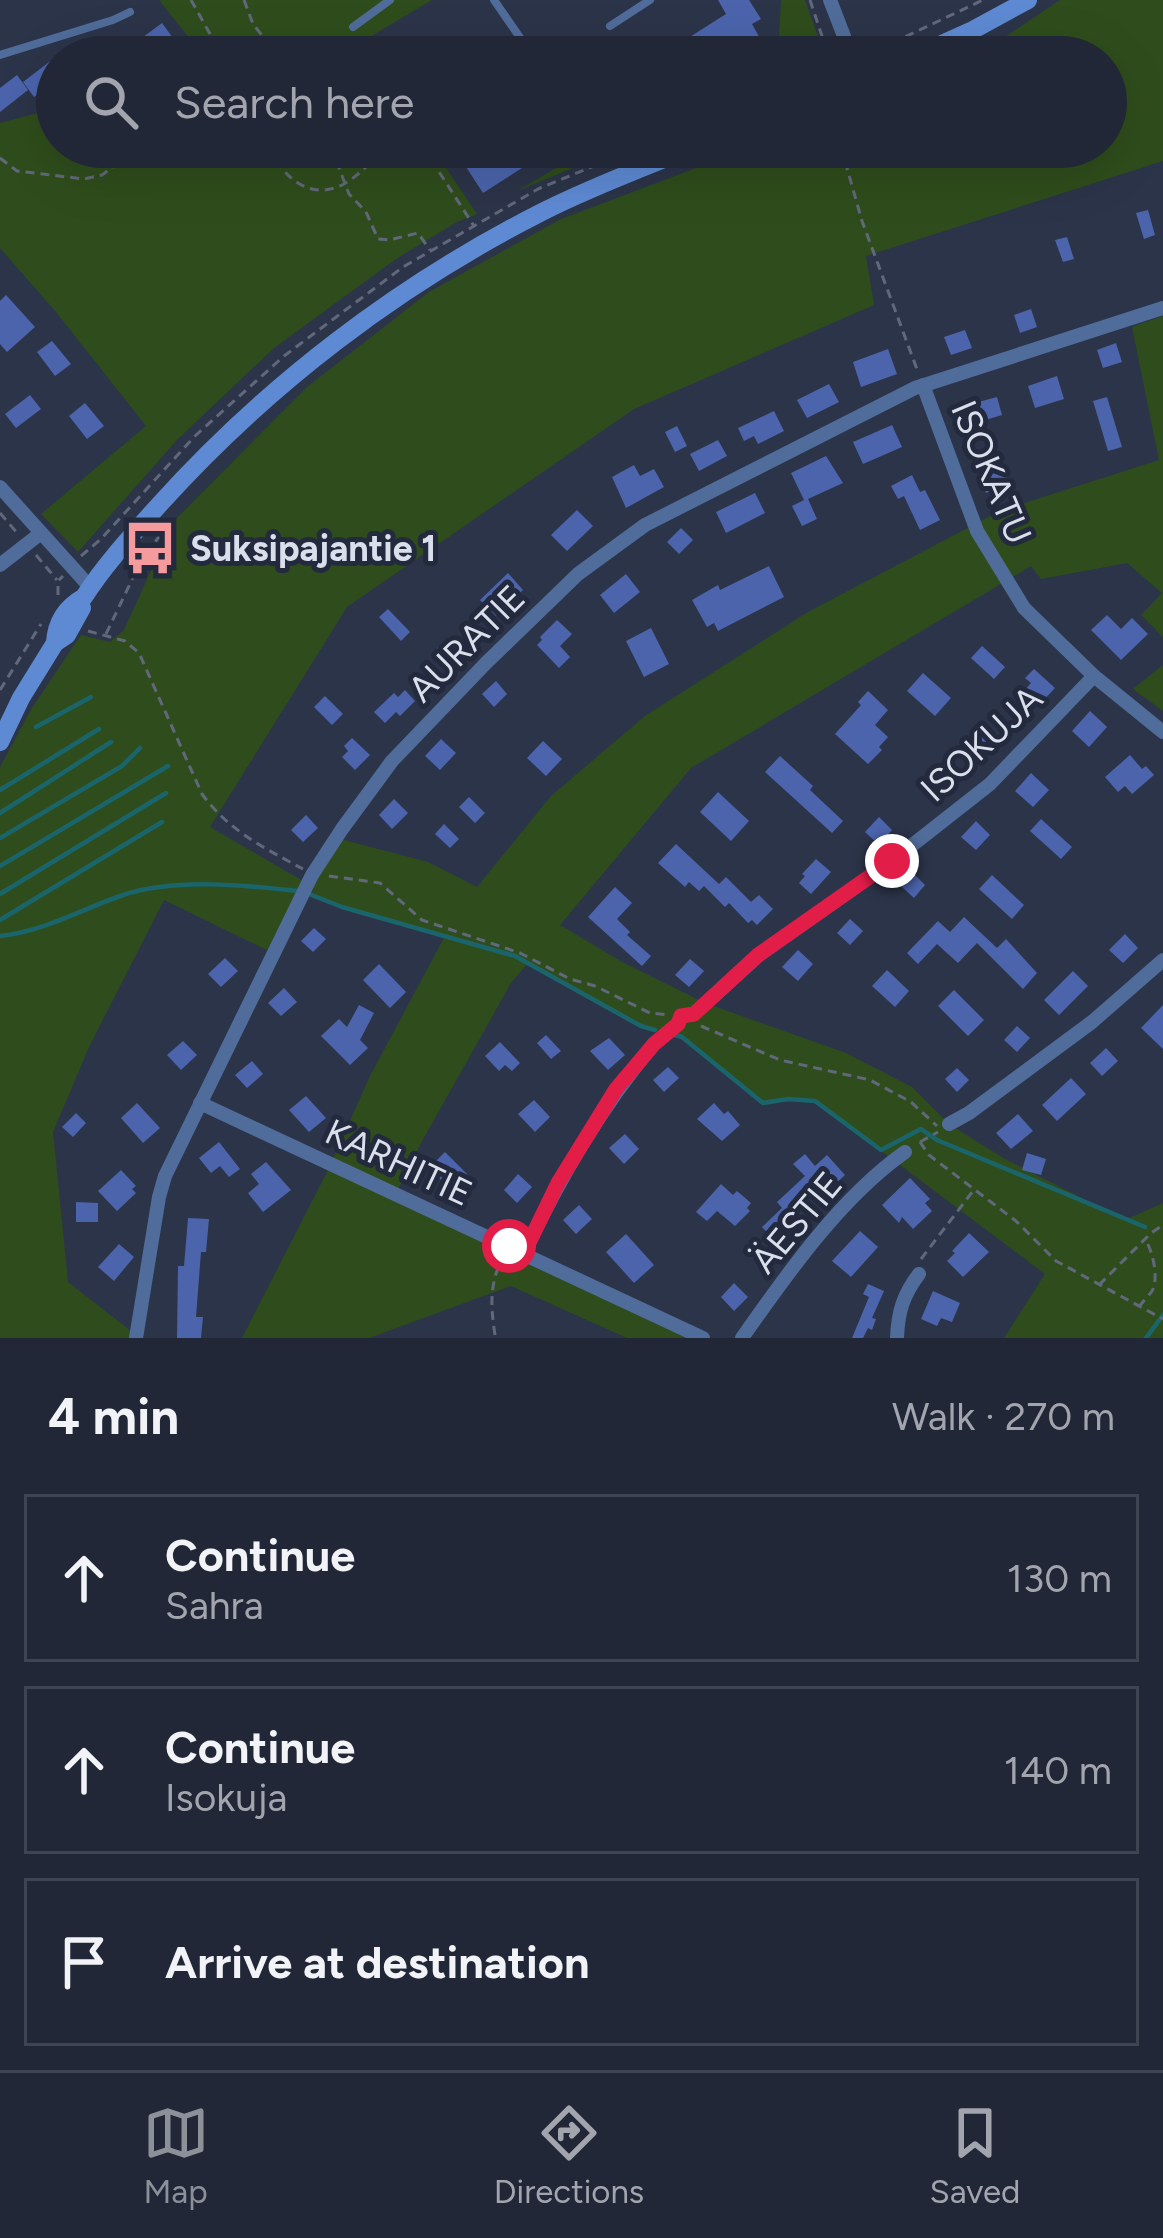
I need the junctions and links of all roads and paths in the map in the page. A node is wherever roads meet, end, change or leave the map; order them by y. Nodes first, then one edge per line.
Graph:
1 (191, 0) edge
2 (244, 0) edge
3 (390, 0) edge
4 (494, 0) edge
5 (650, 0) edge
6 (810, 0) edge
7 (830, 0) edge
8 (983, 0) edge
9 (1028, 0) edge
10 (130, 12) dead end
11 (610, 26) dead end
12 (353, 27) joint
13 (61, 36) edge
14 (211, 36) edge
15 (262, 36) edge
16 (353, 36) edge
17 (519, 36) edge
18 (822, 36) edge
19 (843, 36) edge
20 (907, 36) edge
21 (960, 36) edge
22 (36, 44) edge
23 (0, 55) edge
24 (0, 158) edge
25 (114, 168) edge
26 (283, 168) edge
27 (338, 168) edge
28 (363, 168) edge
29 (437, 168) edge
30 (645, 168) edge
31 (847, 168) edge
32 (344, 184) junction
33 (474, 226) dead end
34 (431, 251) dead end
35 (1163, 308) edge
36 (923, 385) junction
37 (0, 487) edge
38 (41, 533) junction
39 (161, 534) dead end
40 (0, 565) edge
41 (87, 592) junction
42 (74, 623) junction
43 (105, 635) junction
44 (55, 643) junction
45 (1094, 676) junction
46 (1163, 732) edge
47 (0, 742) edge
48 (312, 875) junction
49 (1163, 960) edge
50 (679, 1020) junction
51 (654, 1044) dead end
52 (200, 1103) junction
53 (942, 1129) junction
54 (905, 1153) dead end
55 (974, 1189) junction
56 (1163, 1225) edge
57 (1144, 1240) junction
58 (517, 1250) junction
59 (919, 1274) joint
60 (1100, 1285) junction
61 (1139, 1307) junction
62 (1163, 1319) edge
63 (495, 1335) edge
64 (136, 1338) edge
65 (703, 1338) edge
66 (742, 1338) edge
67 (897, 1338) edge

1 - 14 path
2 - 15 path
3 - 12 lane
4 - 17 lane
5 - 11 lane
6 - 18 path
7 - 19 street
8 - 20 path
9 - 21 main road
10 - 13 lane
12 - 16 path
22 - 23 lane
24 - 25 path
26 - 32 path
27 - 32 path
28 - 32 path
29 - 33 path
30 - 41 main road
31 - 36 path
32 - 34 path
35 - 36 street, AURATIE
36 - 45 street, ISOKATU
36 - 48 street, AURATIE
37 - 38 street
38 - 40 street
38 - 41 street
39 - 43 path
41 - 42 main road
41 - 44 main road
42 - 43 path
42 - 44 main road
43 - 48 path
44 - 47 main road
45 - 46 street, ISOKATU
45 - 50 street, ISOKUJA
48 - 50 path
48 - 52 street, AURATIE
49 - 53 street
50 - 53 path
51 - 58 street
52 - 58 street, KARHITIE
52 - 64 street, AURATIE
53 - 55 path
54 - 66 street, ÄESTIE
55 - 59 path
55 - 60 path
56 - 57 path
57 - 60 path
57 - 61 path
58 - 63 path
58 - 65 street, KARHITIE
59 - 67 street
60 - 61 path
61 - 62 path

